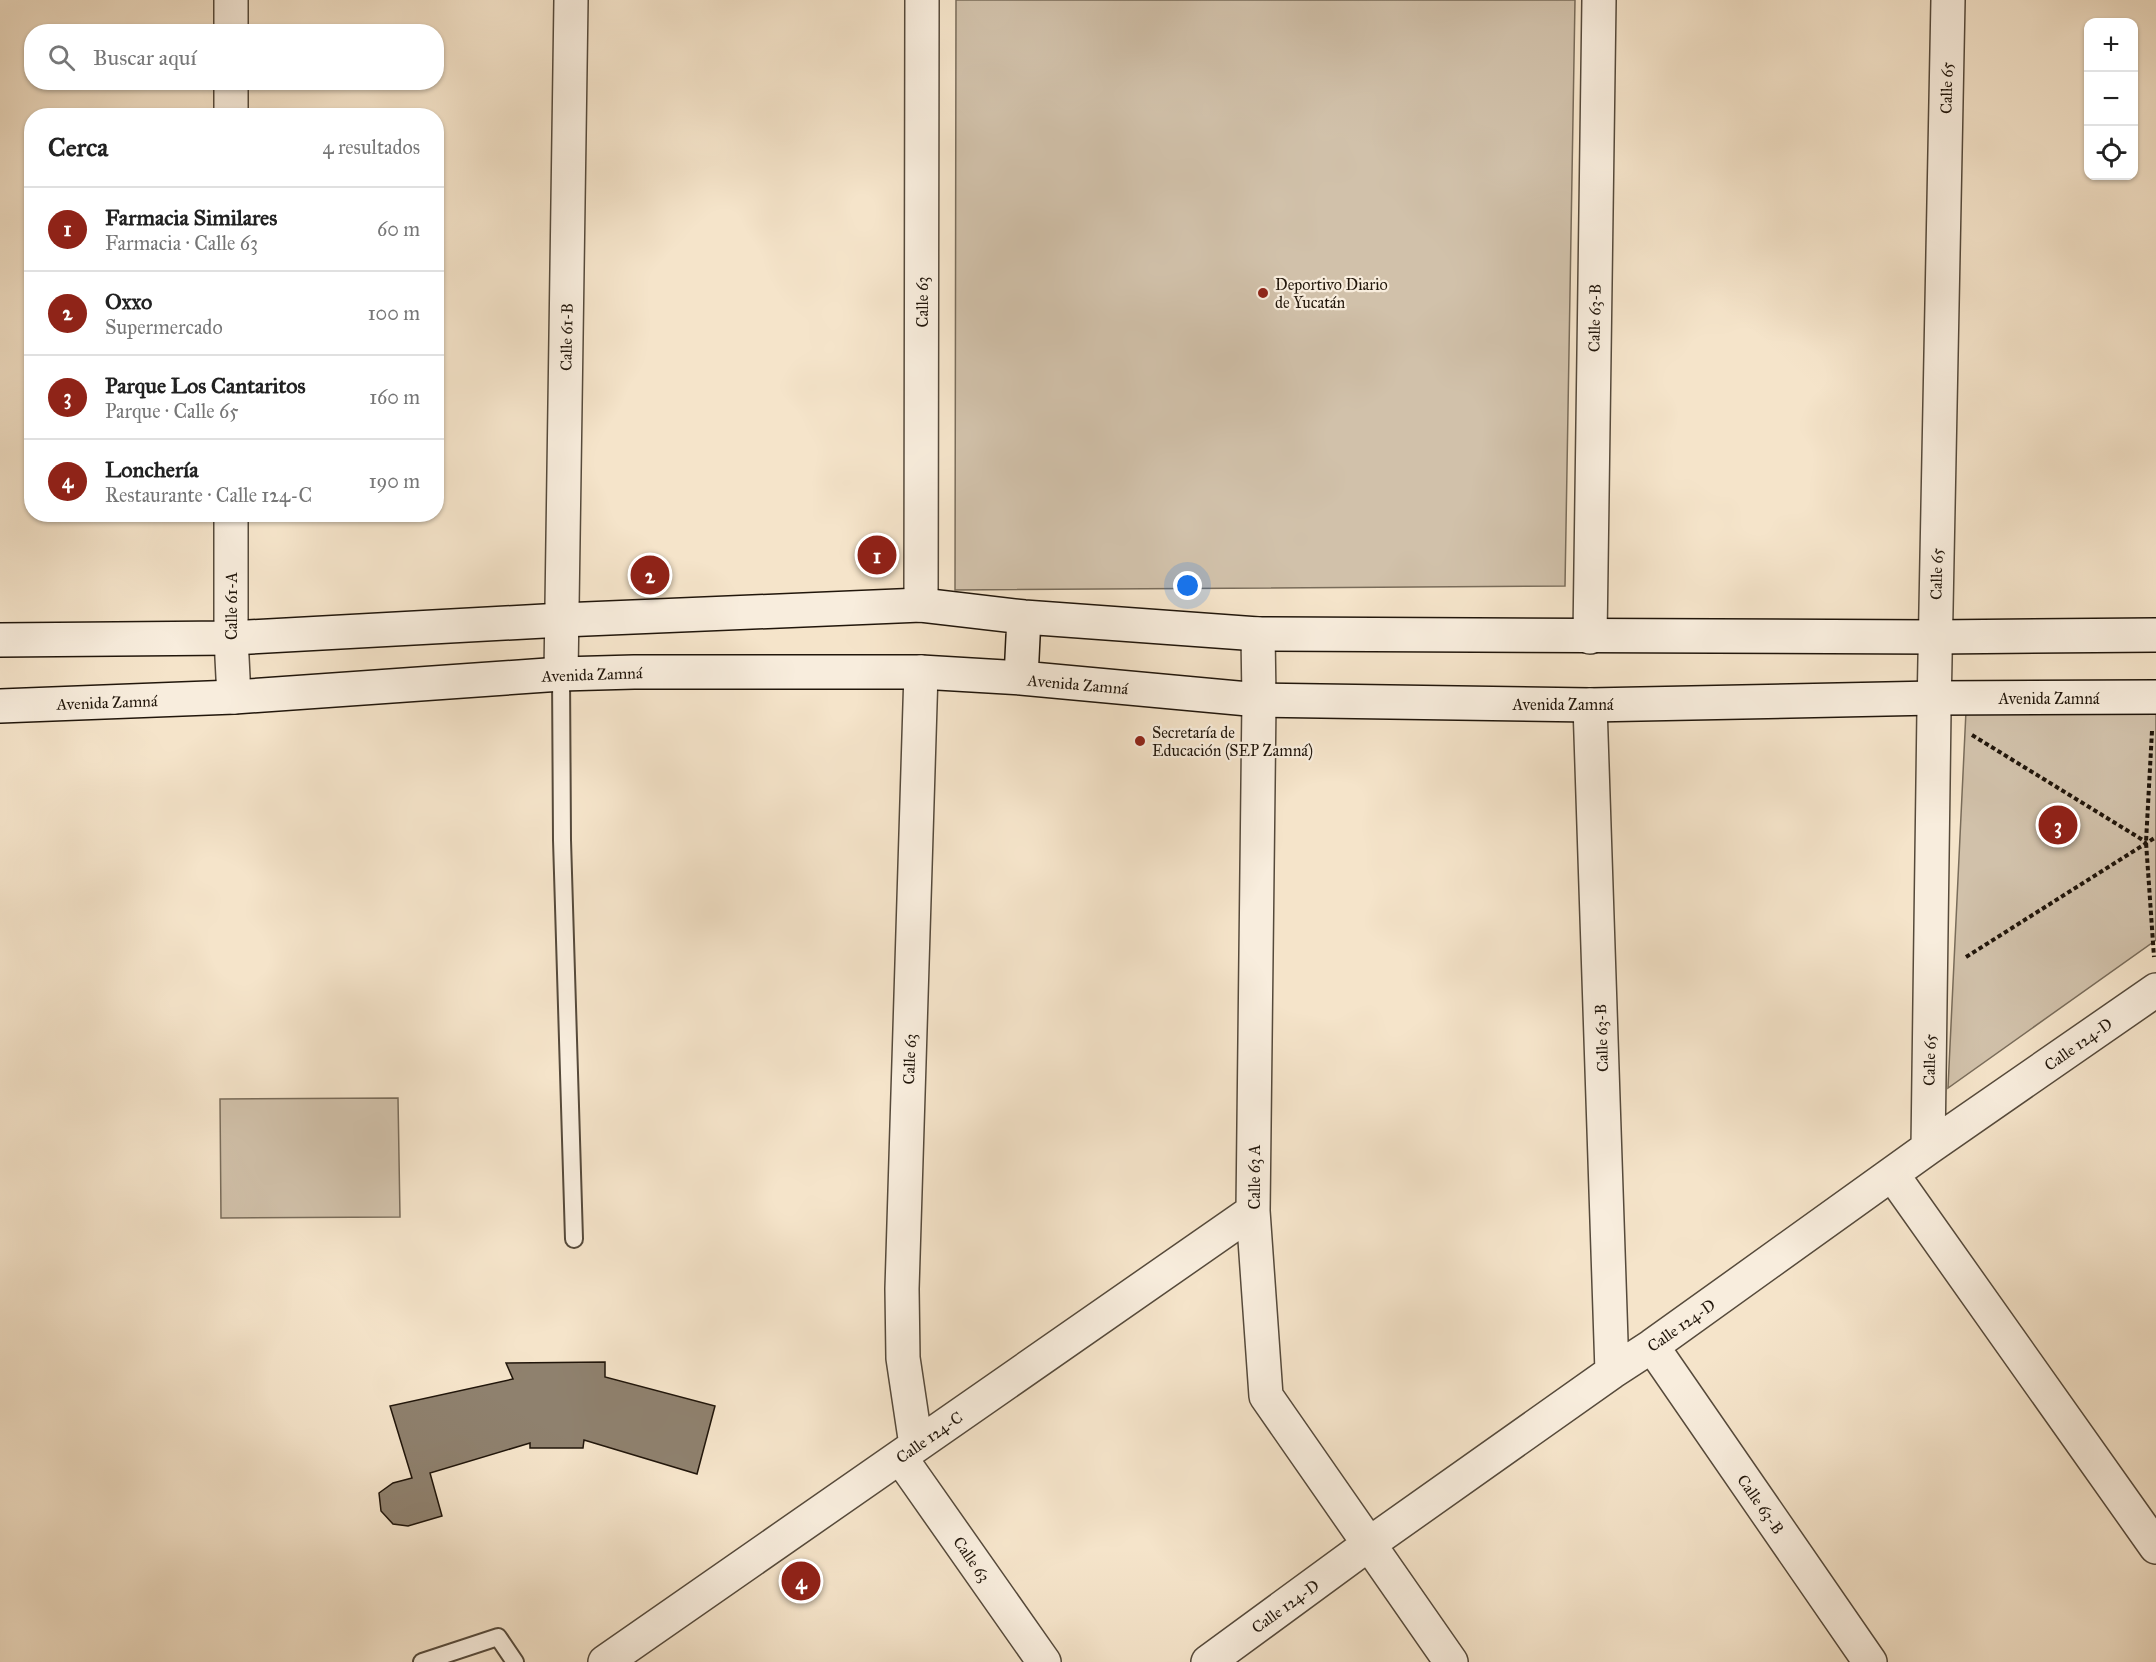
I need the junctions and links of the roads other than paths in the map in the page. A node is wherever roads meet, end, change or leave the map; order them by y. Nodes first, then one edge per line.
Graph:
1 (231, 0) edge
2 (571, 0) edge
3 (922, 0) edge
4 (1599, 0) edge
5 (1948, 0) edge
6 (231, 24) edge
7 (231, 90) edge
8 (231, 108) edge
9 (231, 522) edge
10 (921, 605) junction
11 (1024, 617) junction
12 (562, 621) junction
13 (1258, 634) junction
14 (2156, 635) edge
15 (1590, 637) junction
16 (1935, 637) junction
17 (231, 638) junction
18 (0, 640) edge
19 (921, 672) junction
20 (561, 674) junction
21 (1021, 678) junction
22 (234, 697) junction
23 (2155, 697) edge
24 (1259, 700) junction
25 (1934, 704) junction
26 (1590, 705) junction
27 (0, 706) edge
28 (2156, 991) edge
29 (1928, 1148) junction
30 (1892, 1174) junction
31 (1253, 1211) junction
32 (574, 1239) dead end
33 (1652, 1346) junction
34 (1612, 1372) junction
35 (908, 1451) junction
36 (1369, 1544) junction
37 (2156, 1547) edge
38 (422, 1662) edge
39 (515, 1662) edge
40 (605, 1662) edge
41 (1044, 1662) edge
42 (1208, 1662) edge
43 (1451, 1662) edge
44 (1870, 1662) edge

1 - 6 street
2 - 12 street, Calle 61-B
3 - 10 street, Calle 63
4 - 15 street, Calle 63-B
5 - 16 street, Calle 65
7 - 8 street
9 - 17 street, Calle 61-A
10 - 11 street
10 - 12 street
11 - 13 street
11 - 21 street
12 - 17 street
12 - 20 street, Calle 61-B
13 - 15 street
13 - 24 street, Calle 63 A
14 - 16 street
15 - 16 street
16 - 25 street, Calle 65
17 - 18 street
17 - 22 street, Calle 61-A
19 - 20 street, Avenida Zamná
19 - 21 street, Avenida Zamná
19 - 35 street, Calle 63
20 - 22 street, Avenida Zamná
20 - 32 lane
21 - 24 street, Avenida Zamná
22 - 27 street, Avenida Zamná
23 - 25 street, Avenida Zamná
24 - 26 street, Avenida Zamná
24 - 31 street, Calle 63 A
25 - 26 street, Avenida Zamná
25 - 29 street, Calle 65
26 - 34 street, Calle 63-B
28 - 29 street, Calle 124-D
29 - 30 street, Calle 124-D
30 - 33 street, Calle 124-D
30 - 37 street
31 - 35 street, Calle 124-C
31 - 36 street, Calle 63 A
33 - 34 street, Calle 124-D
33 - 44 street, Calle 63-B
34 - 36 street, Calle 124-D
35 - 40 street, Calle 124-C
35 - 41 street, Calle 63
36 - 42 street, Calle 124-D
36 - 43 street, Calle 63 A
38 - 39 lane

